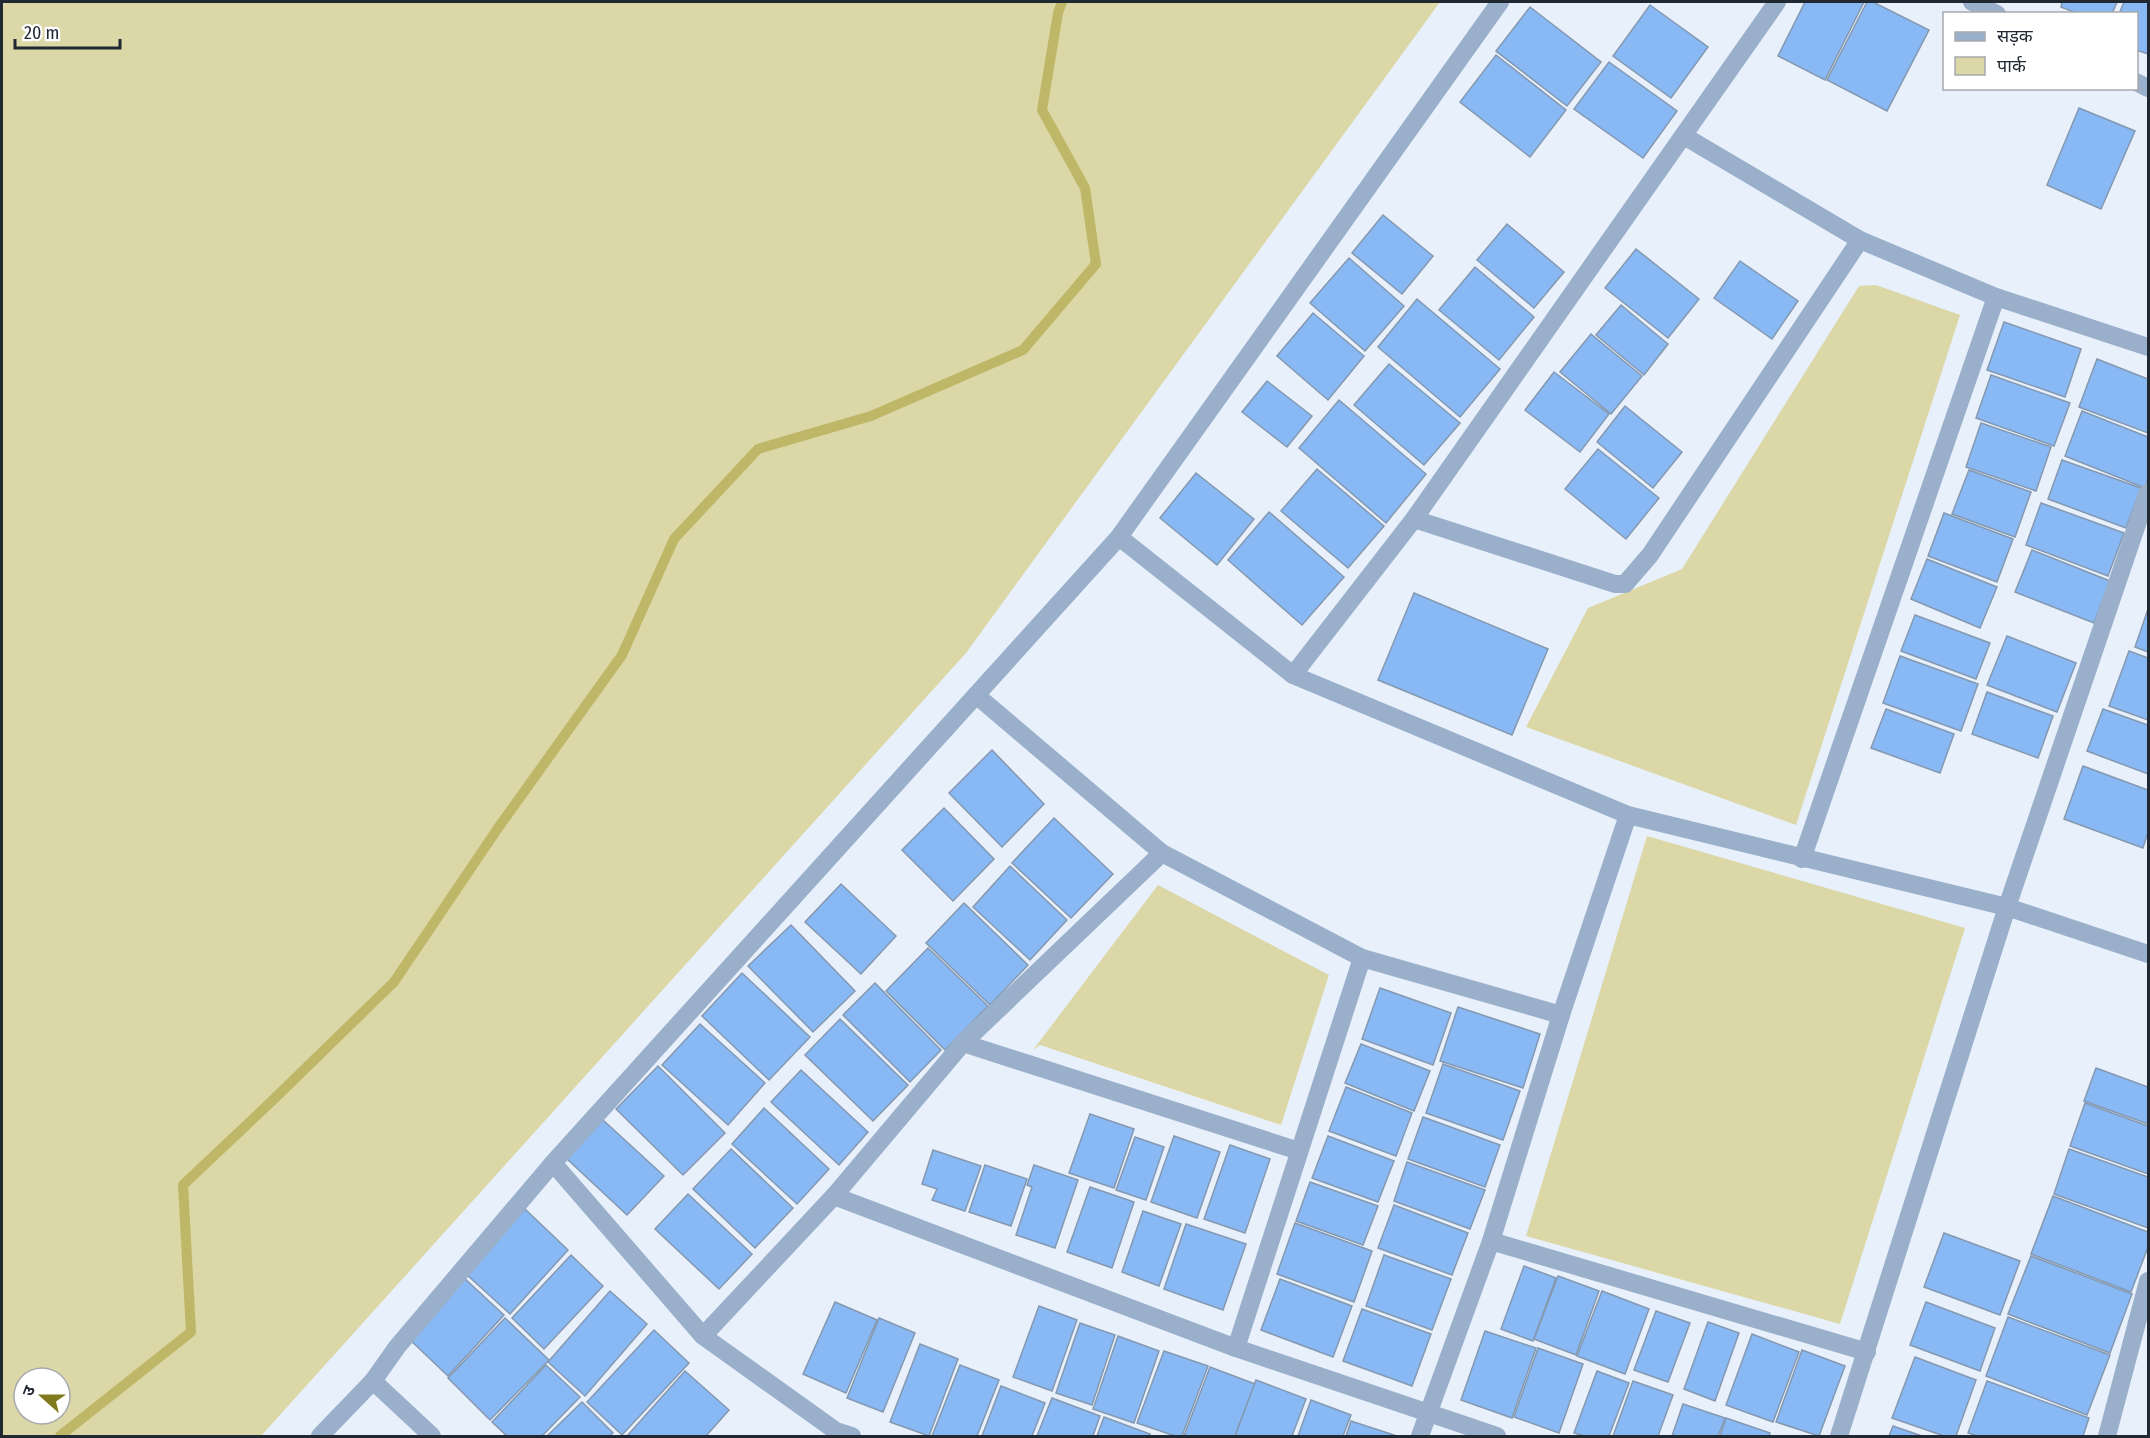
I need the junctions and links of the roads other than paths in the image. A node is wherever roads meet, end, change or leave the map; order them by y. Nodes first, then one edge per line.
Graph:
1 (1500, 2) edge
2 (1777, 2) edge
3 (1972, 2) edge
4 (1993, 12) edge
5 (1684, 136) junction
6 (1860, 240) junction
7 (1996, 297) junction
8 (2148, 348) edge
9 (2148, 492) edge
10 (1413, 519) junction
11 (1119, 537) junction
12 (1293, 675) junction
13 (976, 695) junction
14 (1628, 815) junction
15 (1162, 853) junction
16 (1802, 859) junction
17 (2007, 907) junction
18 (2148, 954) edge
19 (1362, 958) junction
20 (1560, 1016) junction
21 (963, 1043) junction
22 (1299, 1151) junction
23 (553, 1163) junction
24 (834, 1196) junction
25 (1491, 1240) junction
26 (2148, 1281) edge
27 (703, 1336) junction
28 (1236, 1348) junction
29 (1867, 1352) junction
30 (373, 1381) junction
31 (1429, 1413) junction
32 (320, 1437) edge
33 (432, 1437) edge
34 (852, 1437) edge
35 (1420, 1437) edge
36 (1497, 1437) edge
37 (1839, 1437) edge
38 (2107, 1437) edge

1 - 11 street
2 - 5 street
3 - 4 street
5 - 6 street
5 - 10 street
6 - 7 street
6 - 10 street
7 - 8 street
7 - 16 street
9 - 17 street
10 - 12 street
11 - 12 street
11 - 13 street
12 - 14 street
13 - 15 street
13 - 23 street
14 - 16 street
14 - 20 street
15 - 19 street
15 - 21 street
16 - 17 street
17 - 18 street
17 - 29 street
19 - 20 street
19 - 22 street
20 - 25 street
21 - 22 street
21 - 24 street
22 - 28 street
23 - 27 street
23 - 30 street
24 - 27 street
24 - 28 street
25 - 29 street
25 - 31 street
26 - 38 street
27 - 34 street
28 - 31 street
29 - 37 street
30 - 32 street
30 - 33 street
31 - 35 street
31 - 36 street

